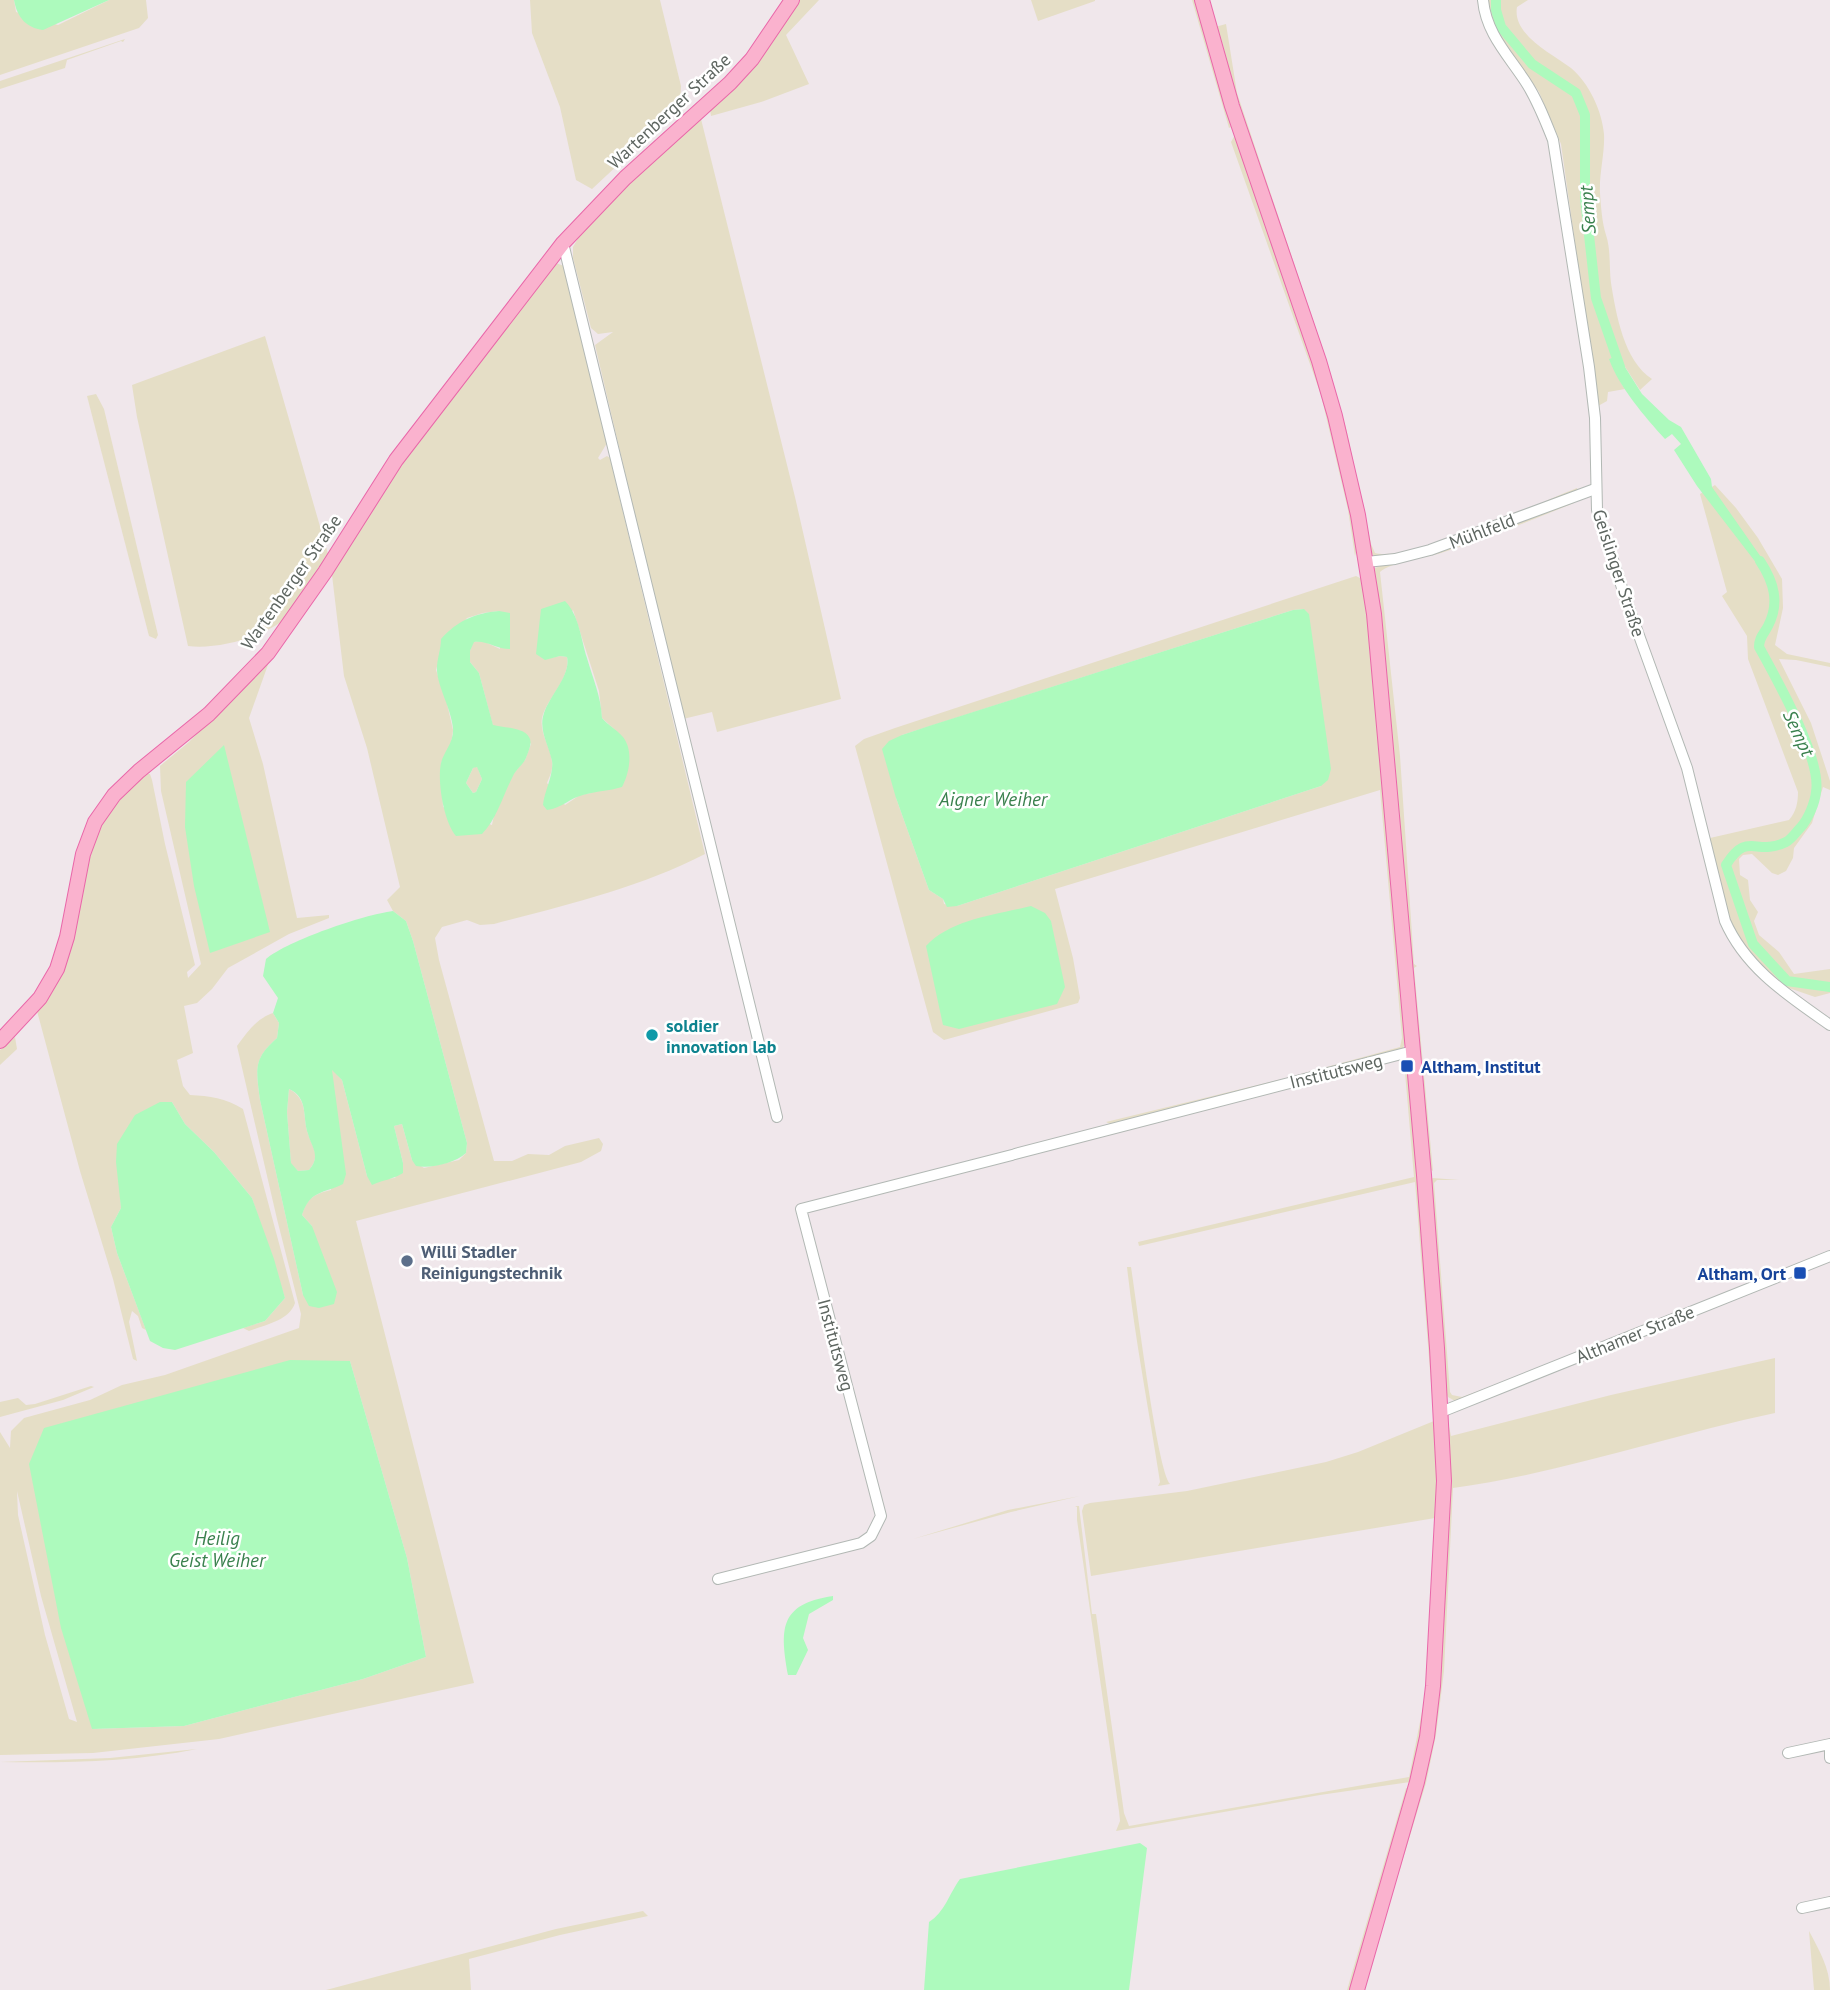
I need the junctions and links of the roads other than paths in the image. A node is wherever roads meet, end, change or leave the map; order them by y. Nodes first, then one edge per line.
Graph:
1 (792, 0) edge
2 (1202, 0) edge
3 (1483, 0) edge
4 (563, 243) junction
5 (1595, 489) junction
6 (1366, 562) junction
7 (1830, 1025) edge
8 (0, 1041) edge
9 (1413, 1051) junction
10 (777, 1117) dead end
11 (1830, 1256) edge
12 (1441, 1412) junction
13 (718, 1579) dead end
14 (1830, 1745) edge
15 (1788, 1753) dead end
16 (1830, 1758) edge
17 (1830, 1902) edge
18 (1802, 1908) dead end
19 (1357, 1990) edge

1 - 4 main road, Wartenberger Straße
2 - 6 main road
3 - 5 street, Geislinger Straße
4 - 8 main road, Wartenberger Straße
4 - 10 street
5 - 6 street, Mühlfeld
5 - 7 street, Geislinger Straße
6 - 9 main road
9 - 12 main road
9 - 13 street, Institutsweg
11 - 12 street, Althamer Straße
12 - 19 main road
14 - 15 street
14 - 16 street
17 - 18 street

